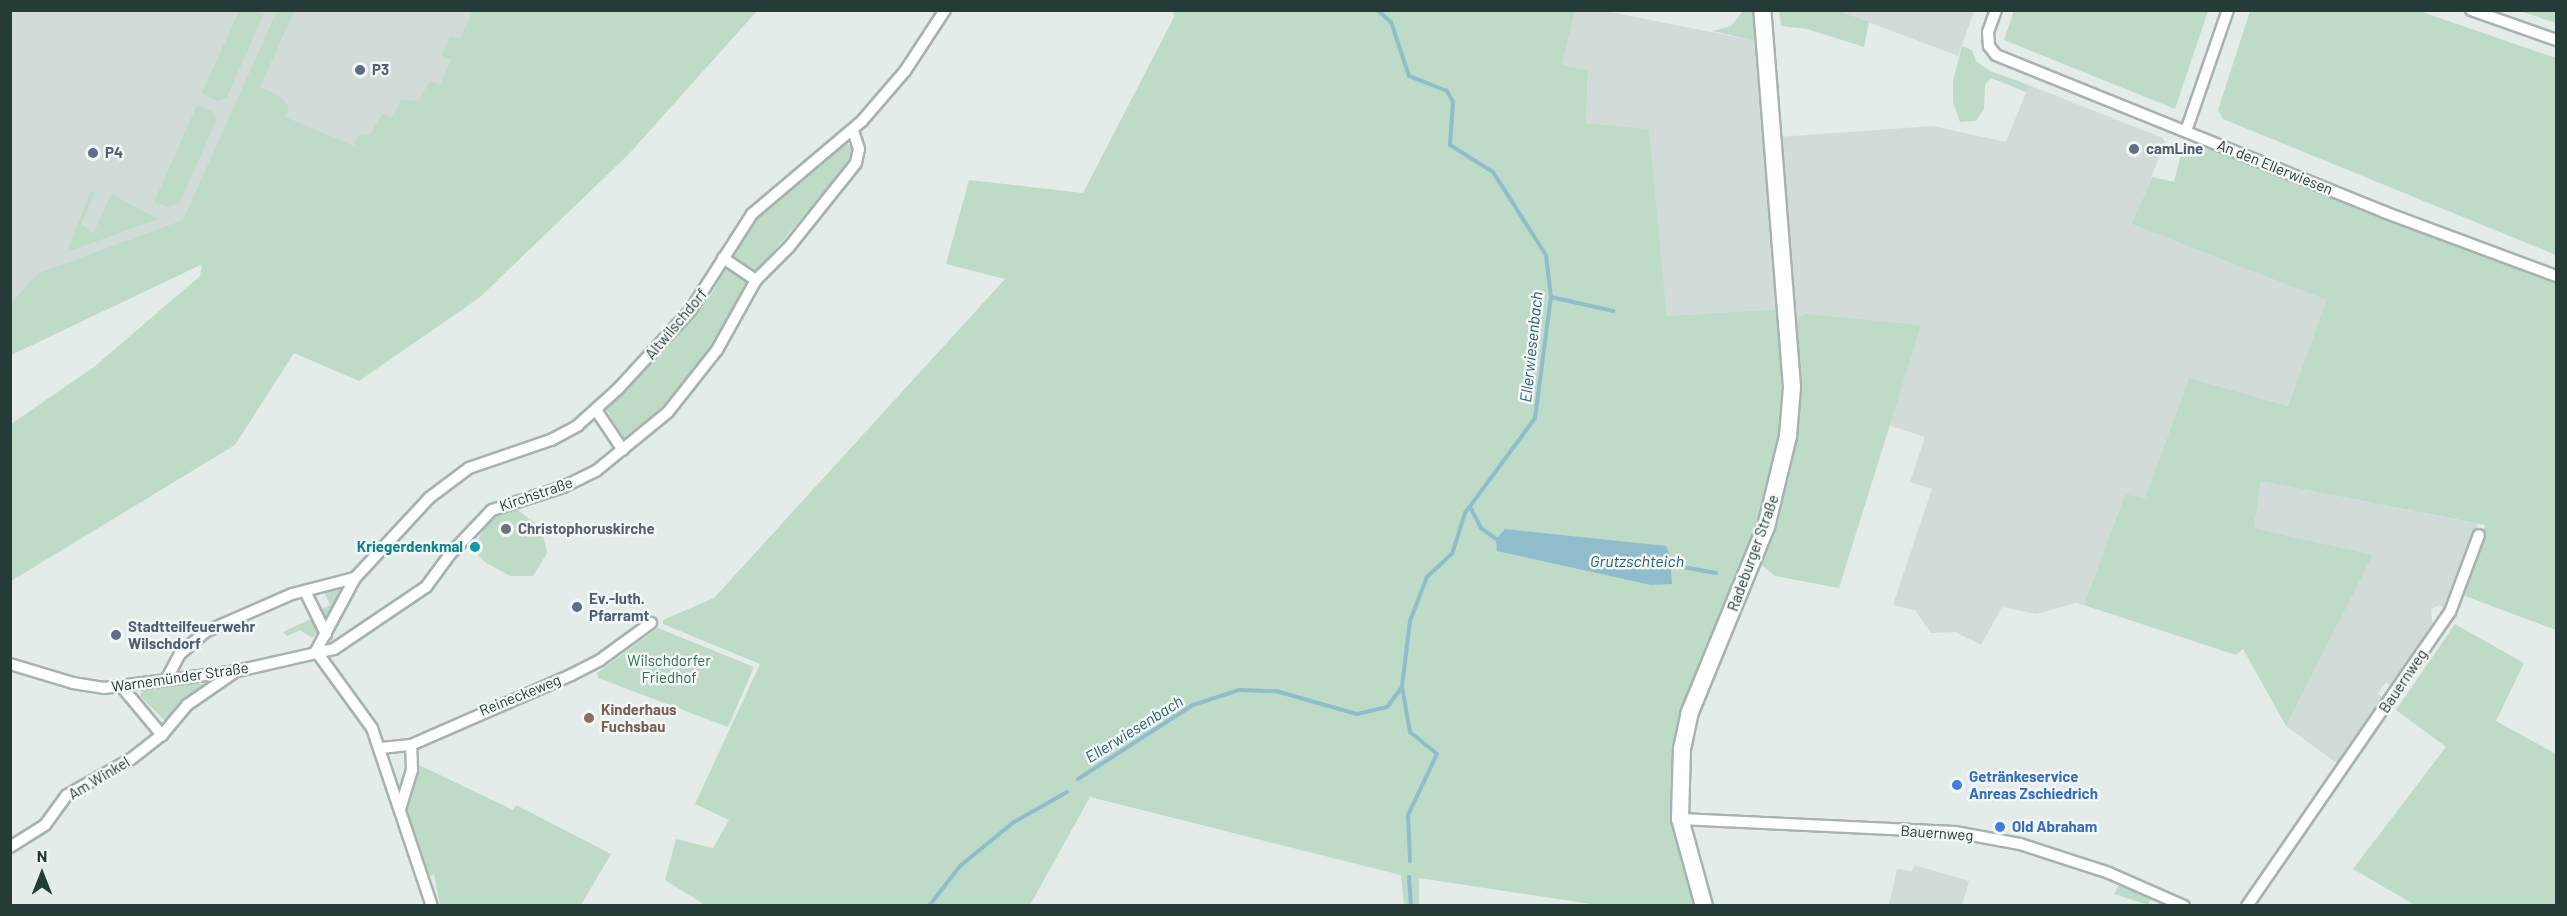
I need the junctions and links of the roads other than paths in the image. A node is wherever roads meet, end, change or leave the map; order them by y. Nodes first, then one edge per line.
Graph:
1 (945, 10) edge
2 (1762, 10) edge
3 (1996, 10) edge
4 (2228, 10) edge
5 (2471, 10) edge
6 (2556, 40) edge
7 (853, 130) junction
8 (2186, 131) junction
9 (723, 258) junction
10 (2556, 276) edge
11 (756, 280) junction
12 (596, 410) junction
13 (623, 450) junction
14 (2479, 535) dead end
15 (355, 578) junction
16 (305, 591) junction
17 (651, 623) dead end
18 (326, 634) junction
19 (316, 651) junction
20 (10, 664) edge
21 (237, 671) junction
22 (166, 680) junction
23 (121, 686) junction
24 (162, 735) junction
25 (411, 745) junction
26 (381, 747) junction
27 (400, 809) junction
28 (1680, 819) junction
29 (10, 848) edge
30 (432, 906) edge
31 (1704, 906) edge
32 (2184, 906) edge
33 (2247, 906) edge

1 - 7 street, Altwilschdorf
2 - 28 main road, Radeburger Straße
3 - 8 street, An den Ellerwiesen
4 - 8 street
5 - 6 street
7 - 9 street, Altwilschdorf
7 - 11 street, Kirchstraße
8 - 10 street, An den Ellerwiesen
9 - 11 street
9 - 12 street, Altwilschdorf
11 - 13 street, Kirchstraße
12 - 13 street
12 - 15 street, Altwilschdorf
13 - 19 street, Kirchstraße
14 - 33 street, Bauernweg
15 - 16 street
15 - 18 street, Altwilschdorf
16 - 18 street
16 - 22 street
17 - 25 street, Reineckeweg
18 - 19 street, Altwilschdorf
19 - 21 street, Warnemünder Straße
19 - 26 street
20 - 23 street, Warnemünder Straße
21 - 22 street, Warnemünder Straße
21 - 24 street, Am Winkel
22 - 23 street, Warnemünder Straße
23 - 24 street
24 - 29 street, Am Winkel
25 - 26 street, Reineckeweg
25 - 27 street
26 - 27 street
27 - 30 street
28 - 31 main road, Radeburger Straße
28 - 32 street, Bauernweg

